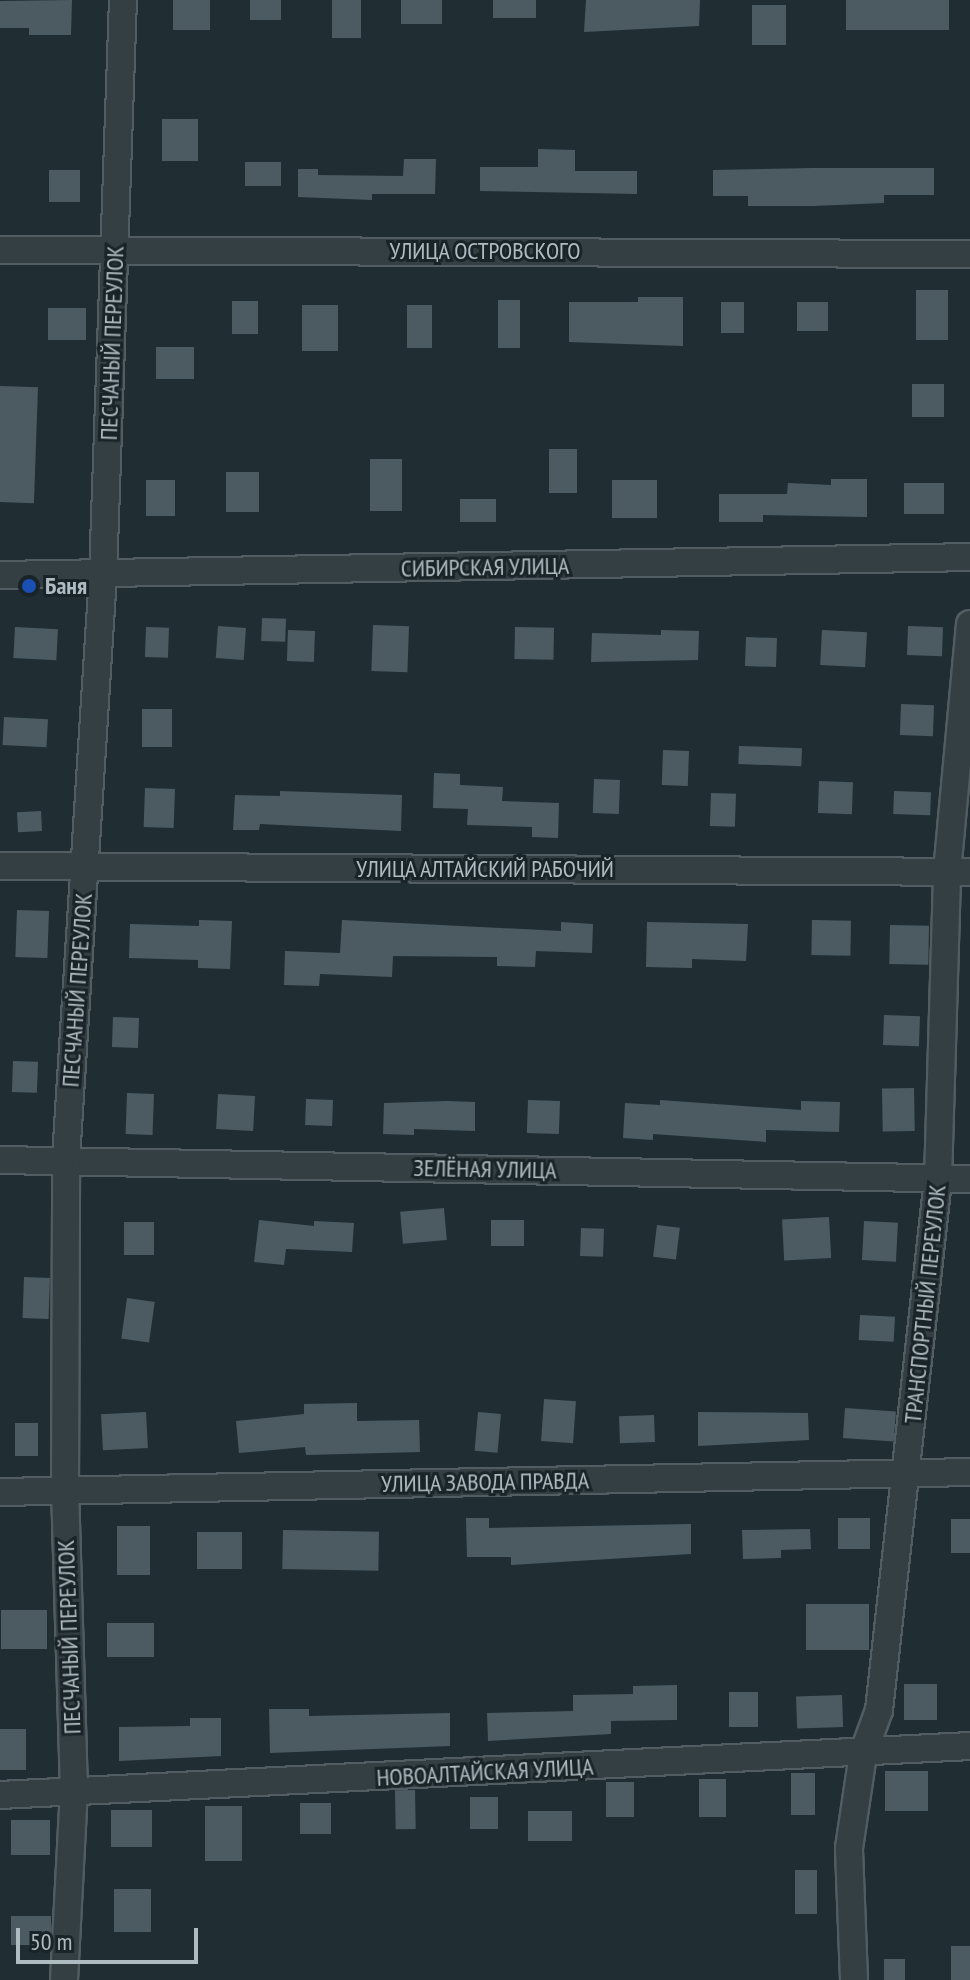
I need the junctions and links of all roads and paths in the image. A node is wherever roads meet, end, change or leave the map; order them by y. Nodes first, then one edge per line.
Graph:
1 (123, 0) edge
2 (115, 249) junction
3 (0, 250) edge
4 (970, 254) edge
5 (970, 557) edge
6 (0, 575) edge
7 (103, 575) junction
8 (970, 624) edge
9 (0, 866) edge
10 (85, 866) junction
11 (958, 872) edge
12 (66, 1158) junction
13 (0, 1160) edge
14 (970, 1179) edge
15 (938, 1180) junction
16 (970, 1472) edge
17 (909, 1473) junction
18 (65, 1491) junction
19 (0, 1492) edge
20 (970, 1746) edge
21 (863, 1754) junction
22 (74, 1791) junction
23 (0, 1795) edge
24 (64, 1980) edge
25 (854, 1980) edge

1 - 2 street, ПЕСЧАНЫЙ ПЕРЕУЛОК
2 - 3 street, УЛИЦА ОСТРОВСКОГО
2 - 4 street, УЛИЦА ОСТРОВСКОГО
2 - 7 street, ПЕСЧАНЫЙ ПЕРЕУЛОК
5 - 7 street, СИБИРСКАЯ УЛИЦА
6 - 7 street, СИБИРСКАЯ УЛИЦА
7 - 10 street, ПЕСЧАНЫЙ ПЕРЕУЛОК
8 - 11 street, ТРАНСПОРТНЫЙ ПЕРЕУЛОК
9 - 10 street, УЛИЦА АЛТАЙСКИЙ РАБОЧИЙ
10 - 11 street, УЛИЦА АЛТАЙСКИЙ РАБОЧИЙ
10 - 12 street, ПЕСЧАНЫЙ ПЕРЕУЛОК
11 - 15 street, ТРАНСПОРТНЫЙ ПЕРЕУЛОК
12 - 13 street, ЗЕЛЁНАЯ УЛИЦА
12 - 15 street, ЗЕЛЁНАЯ УЛИЦА
12 - 18 street, ПЕСЧАНЫЙ ПЕРЕУЛОК
14 - 15 street, ЗЕЛЁНАЯ УЛИЦА
15 - 17 street, ТРАНСПОРТНЫЙ ПЕРЕУЛОК
16 - 17 street, УЛИЦА ЗАВОДА ПРАВДА
17 - 18 street, УЛИЦА ЗАВОДА ПРАВДА
17 - 21 street, ТРАНСПОРТНЫЙ ПЕРЕУЛОК
18 - 19 street, УЛИЦА ЗАВОДА ПРАВДА
18 - 22 street, ПЕСЧАНЫЙ ПЕРЕУЛОК
20 - 21 street, НОВОАЛТАЙСКАЯ УЛИЦА
21 - 22 street, НОВОАЛТАЙСКАЯ УЛИЦА
21 - 25 street, ТРАНСПОРТНЫЙ ПЕРЕУЛОК
22 - 23 street, НОВОАЛТАЙСКАЯ УЛИЦА
22 - 24 street, ПЕСЧАНЫЙ ПЕРЕУЛОК

